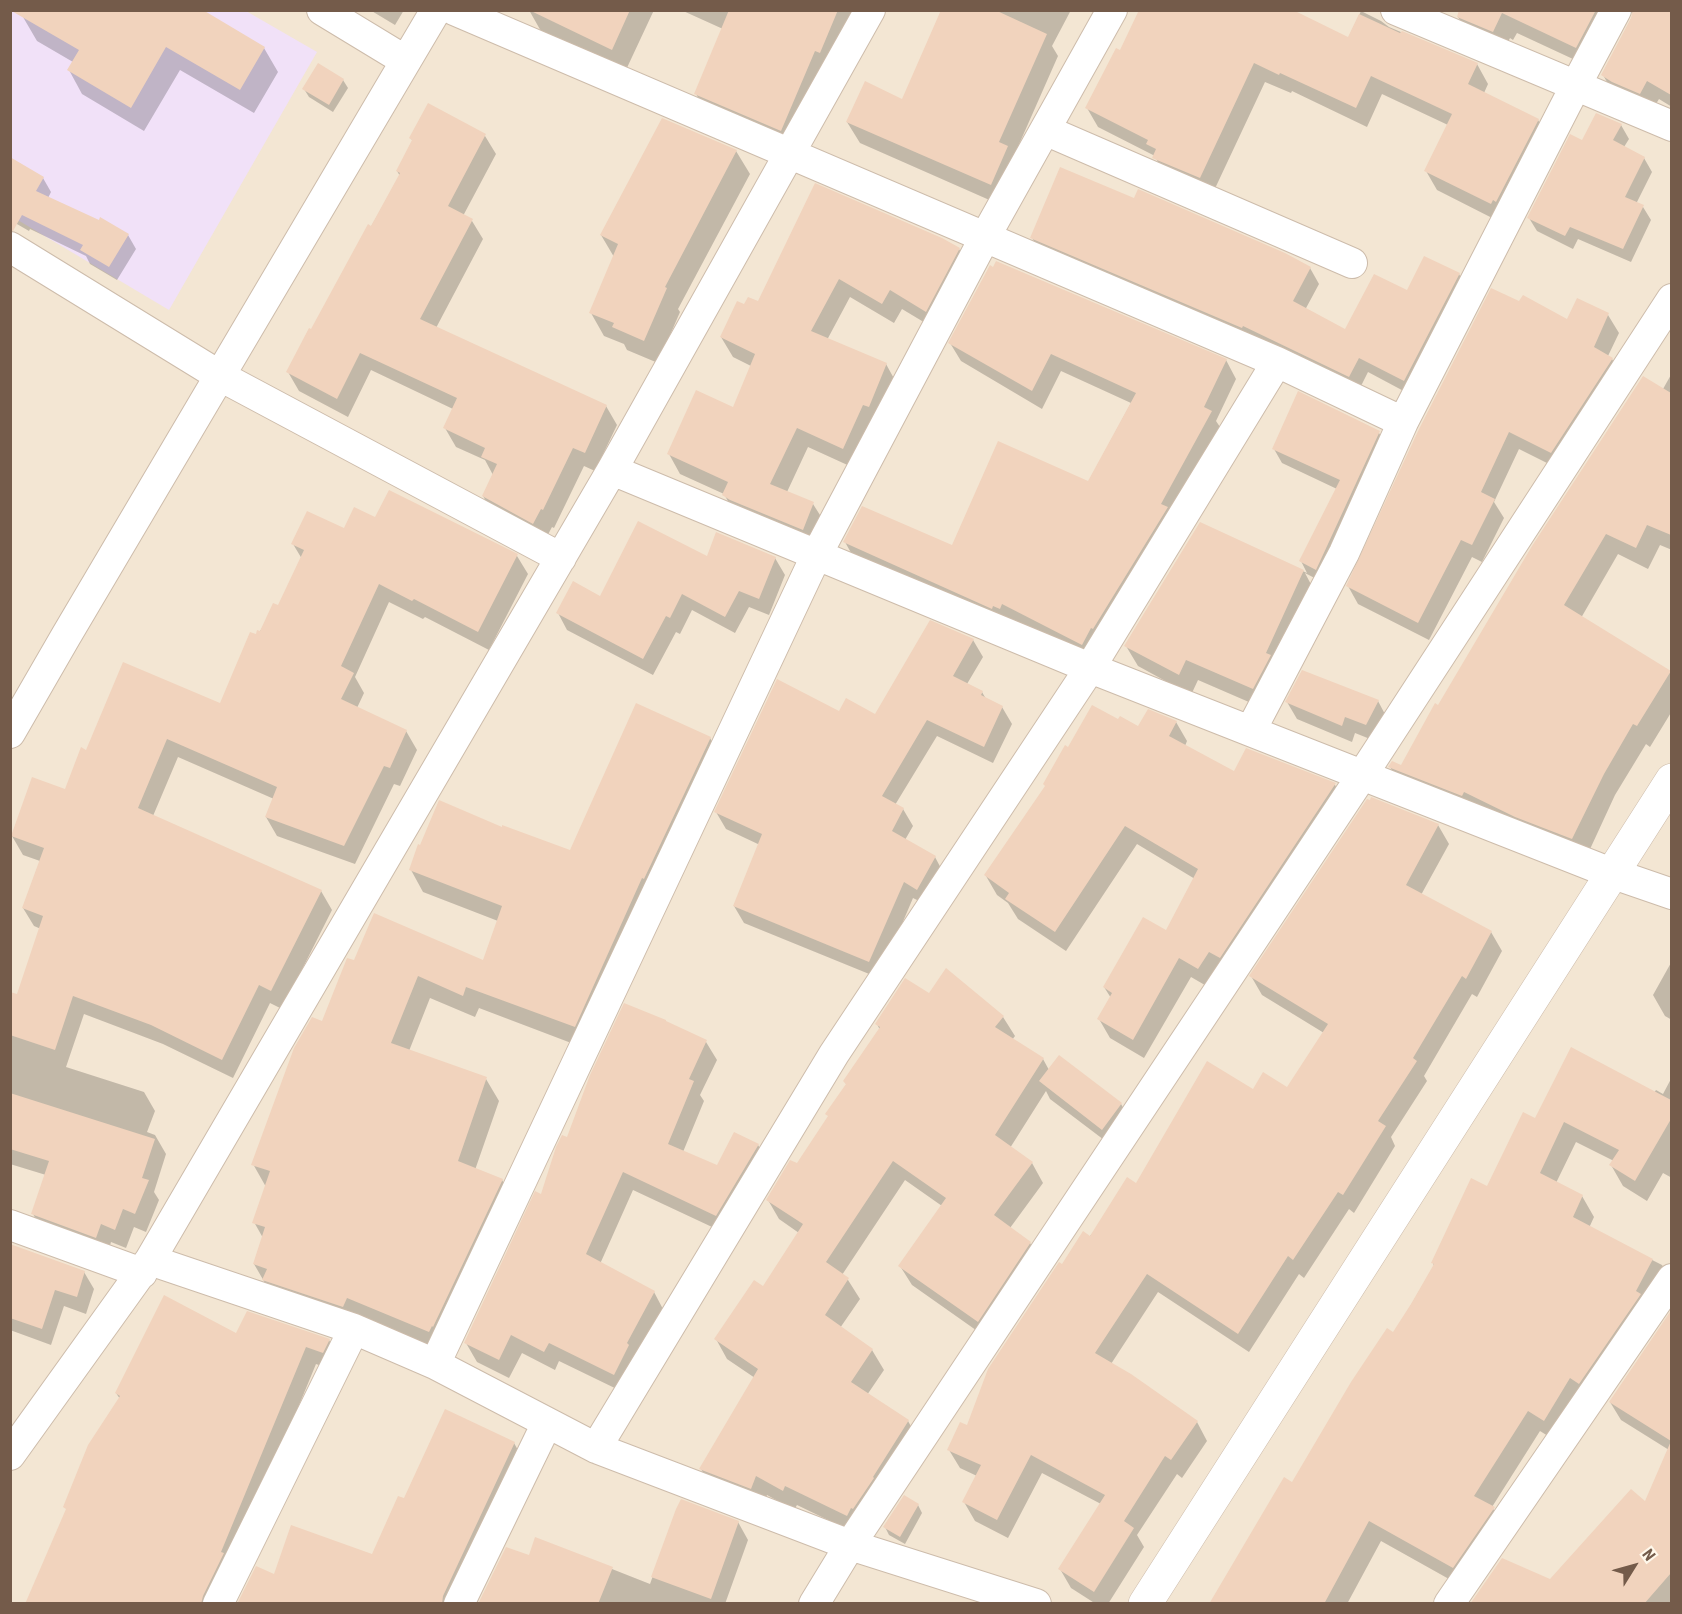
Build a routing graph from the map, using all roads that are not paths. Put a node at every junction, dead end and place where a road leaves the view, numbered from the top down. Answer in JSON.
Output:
{"nodes":[{"id":1,"x":322,"y":10,"type":"edge"},
{"id":2,"x":436,"y":10,"type":"edge"},
{"id":3,"x":454,"y":10,"type":"edge"},
{"id":4,"x":870,"y":10,"type":"edge"},
{"id":5,"x":1112,"y":10,"type":"edge"},
{"id":6,"x":1616,"y":10,"type":"edge"},
{"id":7,"x":1400,"y":11,"type":"edge"},
{"id":8,"x":406,"y":61,"type":"junction"},
{"id":9,"x":1576,"y":85,"type":"junction"},
{"id":10,"x":1671,"y":126,"type":"edge"},
{"id":11,"x":1045,"y":130,"type":"junction"},
{"id":12,"x":788,"y":154,"type":"junction"},
{"id":13,"x":985,"y":237,"type":"junction"},
{"id":14,"x":10,"y":247,"type":"edge"},
{"id":15,"x":1352,"y":263,"type":"dead end"},
{"id":16,"x":1671,"y":299,"type":"edge"},
{"id":17,"x":1277,"y":362,"type":"junction"},
{"id":18,"x":220,"y":376,"type":"junction"},
{"id":19,"x":1403,"y":422,"type":"junction"},
{"id":20,"x":612,"y":470,"type":"junction"},
{"id":21,"x":816,"y":556,"type":"junction"},
{"id":22,"x":561,"y":558,"type":"junction"},
{"id":23,"x":1090,"y":668,"type":"junction"},
{"id":24,"x":1251,"y":730,"type":"junction"},
{"id":25,"x":10,"y":733,"type":"edge"},
{"id":26,"x":1363,"y":774,"type":"junction"},
{"id":27,"x":1671,"y":780,"type":"edge"},
{"id":28,"x":1611,"y":873,"type":"junction"},
{"id":29,"x":1671,"y":894,"type":"edge"},
{"id":30,"x":10,"y":1225,"type":"edge"},
{"id":31,"x":146,"y":1266,"type":"junction"},
{"id":32,"x":1671,"y":1279,"type":"edge"},
{"id":33,"x":354,"y":1329,"type":"junction"},
{"id":34,"x":435,"y":1364,"type":"junction"},
{"id":35,"x":547,"y":1423,"type":"junction"},
{"id":36,"x":596,"y":1448,"type":"junction"},
{"id":37,"x":10,"y":1455,"type":"edge"},
{"id":38,"x":850,"y":1545,"type":"junction"},
{"id":39,"x":218,"y":1604,"type":"edge"},
{"id":40,"x":459,"y":1604,"type":"edge"},
{"id":41,"x":813,"y":1604,"type":"edge"},
{"id":42,"x":1036,"y":1604,"type":"edge"},
{"id":43,"x":1145,"y":1604,"type":"edge"},
{"id":44,"x":1449,"y":1604,"type":"edge"}],
"edges":[{"from":1,"to":8,"type":"street"},
{"from":2,"to":8,"type":"street"},
{"from":3,"to":12,"type":"street"},
{"from":4,"to":12,"type":"street"},
{"from":5,"to":11,"type":"street"},
{"from":6,"to":9,"type":"street"},
{"from":7,"to":9,"type":"street"},
{"from":8,"to":18,"type":"street"},
{"from":9,"to":10,"type":"street"},
{"from":9,"to":19,"type":"street"},
{"from":11,"to":13,"type":"street"},
{"from":11,"to":15,"type":"street"},
{"from":12,"to":13,"type":"street"},
{"from":12,"to":20,"type":"street"},
{"from":13,"to":17,"type":"street"},
{"from":13,"to":21,"type":"street"},
{"from":14,"to":18,"type":"street"},
{"from":16,"to":26,"type":"street"},
{"from":17,"to":19,"type":"street"},
{"from":17,"to":23,"type":"street"},
{"from":18,"to":22,"type":"street"},
{"from":18,"to":25,"type":"street"},
{"from":19,"to":24,"type":"street"},
{"from":20,"to":21,"type":"street"},
{"from":20,"to":22,"type":"street"},
{"from":21,"to":23,"type":"street"},
{"from":21,"to":34,"type":"street"},
{"from":22,"to":31,"type":"street"},
{"from":23,"to":24,"type":"street"},
{"from":23,"to":36,"type":"street"},
{"from":24,"to":26,"type":"street"},
{"from":26,"to":28,"type":"street"},
{"from":26,"to":38,"type":"street"},
{"from":27,"to":28,"type":"street"},
{"from":28,"to":29,"type":"street"},
{"from":28,"to":43,"type":"street"},
{"from":30,"to":31,"type":"street"},
{"from":31,"to":33,"type":"street"},
{"from":31,"to":37,"type":"street"},
{"from":32,"to":44,"type":"street"},
{"from":33,"to":34,"type":"street"},
{"from":33,"to":39,"type":"street"},
{"from":34,"to":35,"type":"street"},
{"from":35,"to":36,"type":"street"},
{"from":35,"to":40,"type":"street"},
{"from":36,"to":38,"type":"street"},
{"from":38,"to":41,"type":"street"},
{"from":38,"to":42,"type":"street"}]}
